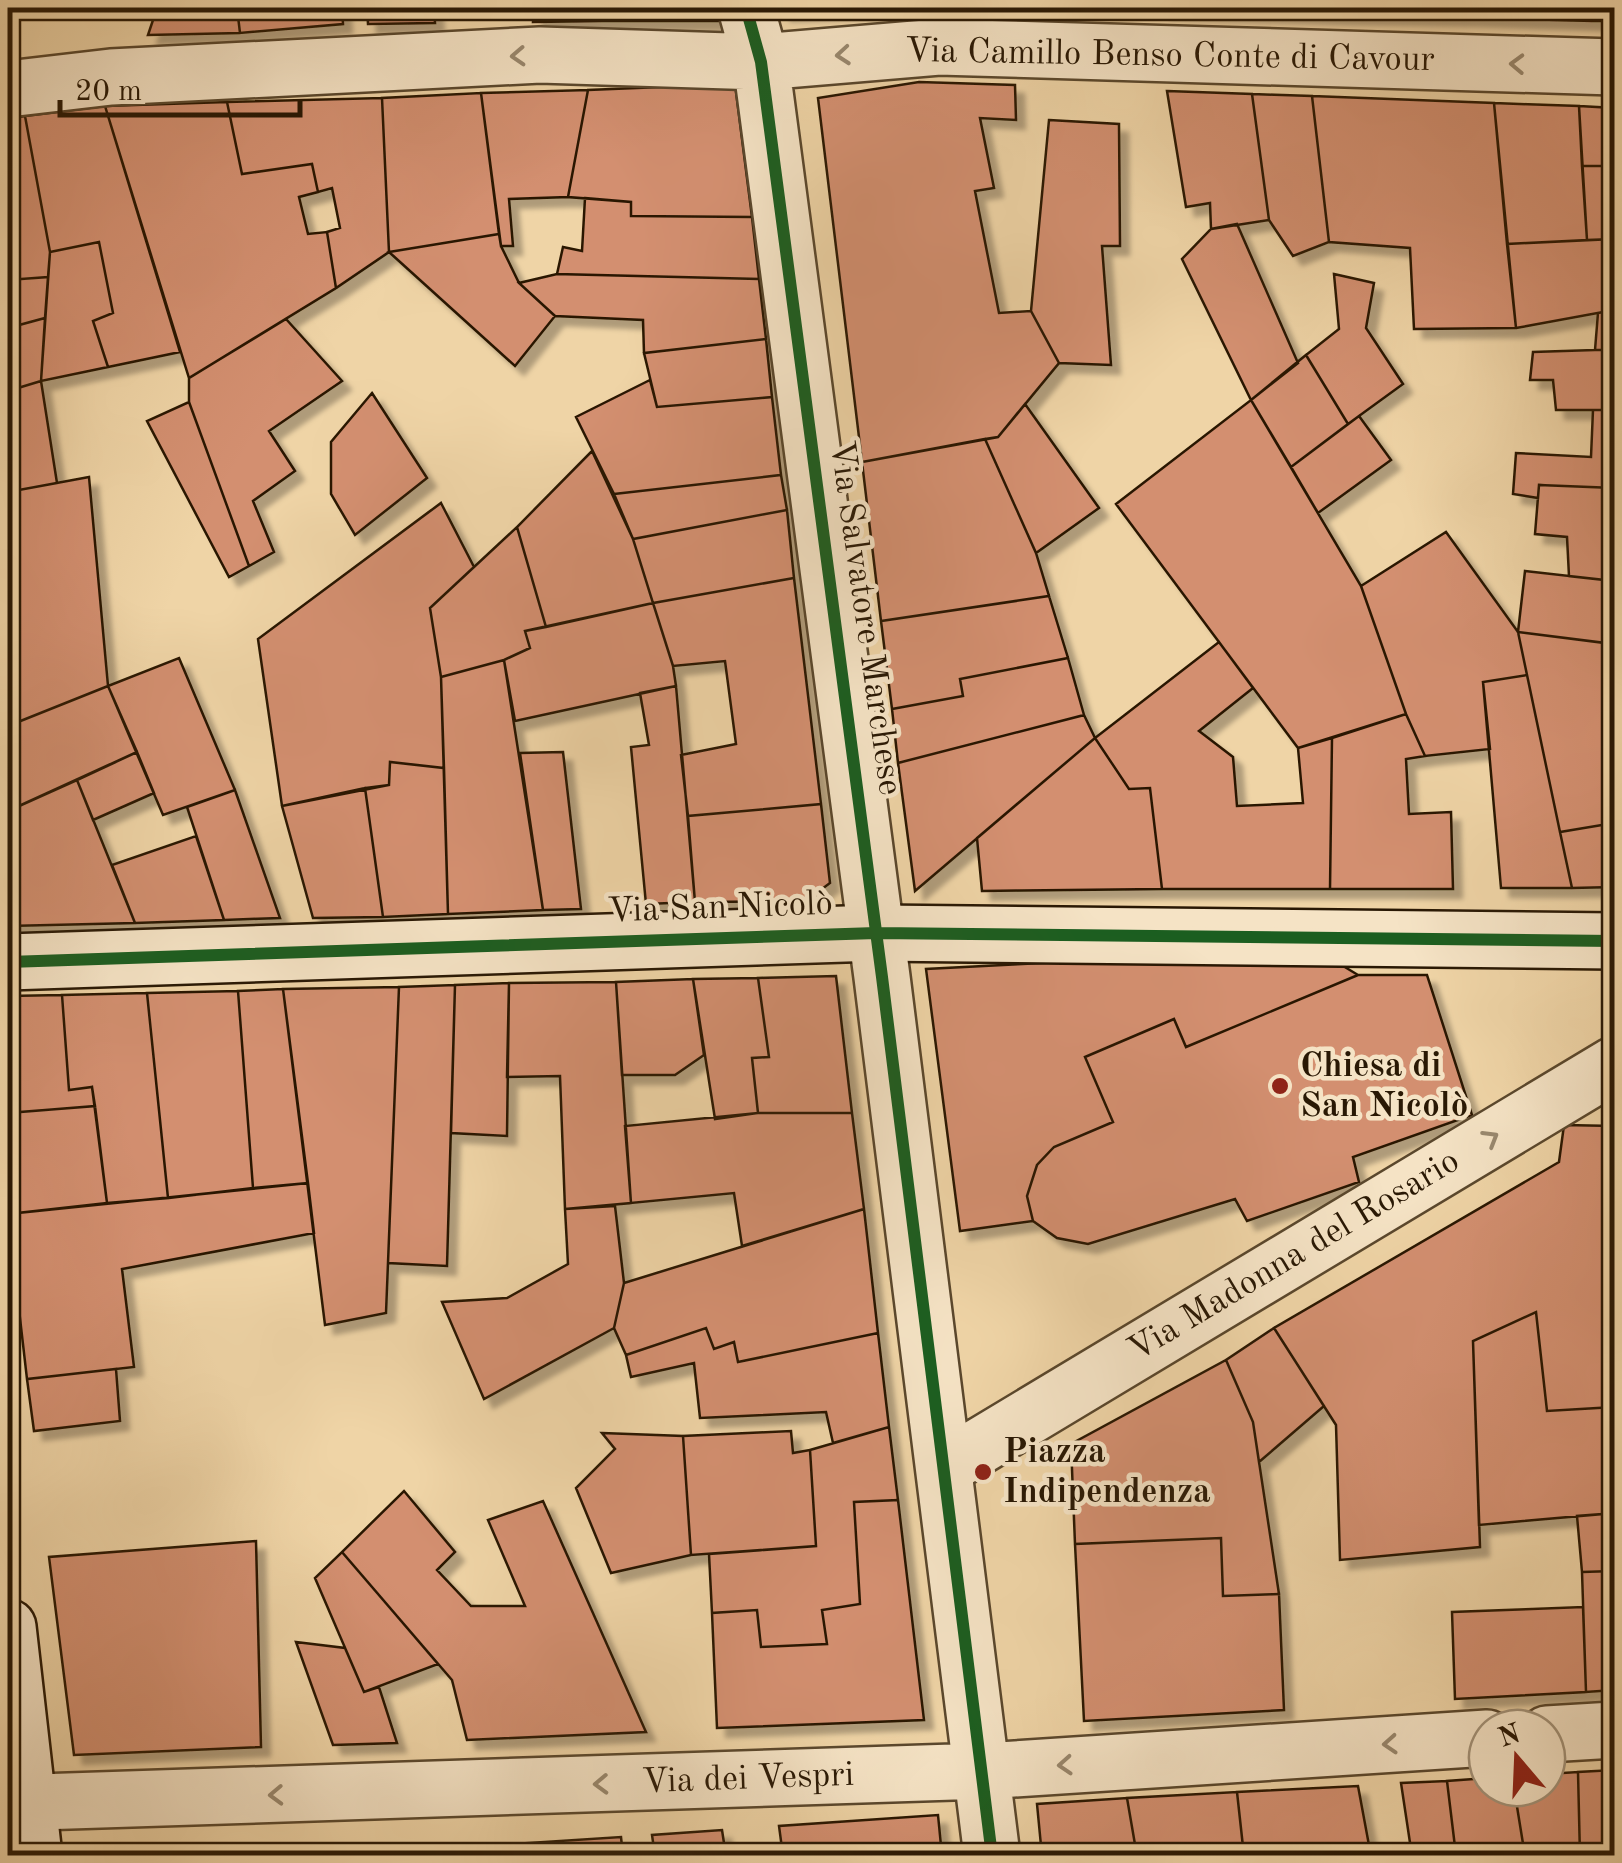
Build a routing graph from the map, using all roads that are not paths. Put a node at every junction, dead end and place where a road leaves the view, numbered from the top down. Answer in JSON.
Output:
{"nodes":[{"id":1,"x":746,"y":8,"type":"edge"},
{"id":2,"x":761,"y":62,"type":"junction"},
{"id":3,"x":1614,"y":67,"type":"edge"},
{"id":4,"x":8,"y":89,"type":"edge"},
{"id":5,"x":876,"y":933,"type":"junction"},
{"id":6,"x":1614,"y":941,"type":"edge"},
{"id":7,"x":8,"y":962,"type":"edge"},
{"id":8,"x":1614,"y":1064,"type":"edge"},
{"id":9,"x":944,"y":1467,"type":"junction"},
{"id":10,"x":8,"y":1628,"type":"edge"},
{"id":11,"x":1614,"y":1730,"type":"edge"},
{"id":12,"x":1567,"y":1733,"type":"edge"},
{"id":13,"x":1467,"y":1739,"type":"edge"},
{"id":14,"x":984,"y":1771,"type":"junction"},
{"id":15,"x":23,"y":1821,"type":"edge"},
{"id":16,"x":992,"y":1856,"type":"edge"}],
"edges":[{"from":1,"to":2,"type":"street","name":"Via Salvatore Marchese"},
{"from":3,"to":2,"type":"street","name":"Via Camillo Benso Conte di Cavour","one_way":true},
{"from":2,"to":4,"type":"street","name":"Via Camillo Benso Conte di Cavour","one_way":true},
{"from":2,"to":5,"type":"street","name":"Via Salvatore Marchese"},
{"from":5,"to":6,"type":"street","name":"Via San Nicolò"},
{"from":5,"to":7,"type":"street","name":"Via San Nicolò"},
{"from":5,"to":9,"type":"street","name":"Via Salvatore Marchese"},
{"from":9,"to":8,"type":"street","name":"Via Madonna del Rosario","one_way":true},
{"from":9,"to":14,"type":"street","name":"Via Salvatore Marchese"},
{"from":10,"to":15,"type":"street"},
{"from":11,"to":12,"type":"street"},
{"from":13,"to":14,"type":"street","name":"Via dei Vespri","one_way":true},
{"from":14,"to":15,"type":"street","name":"Via dei Vespri","one_way":true},
{"from":14,"to":16,"type":"street"}]}
